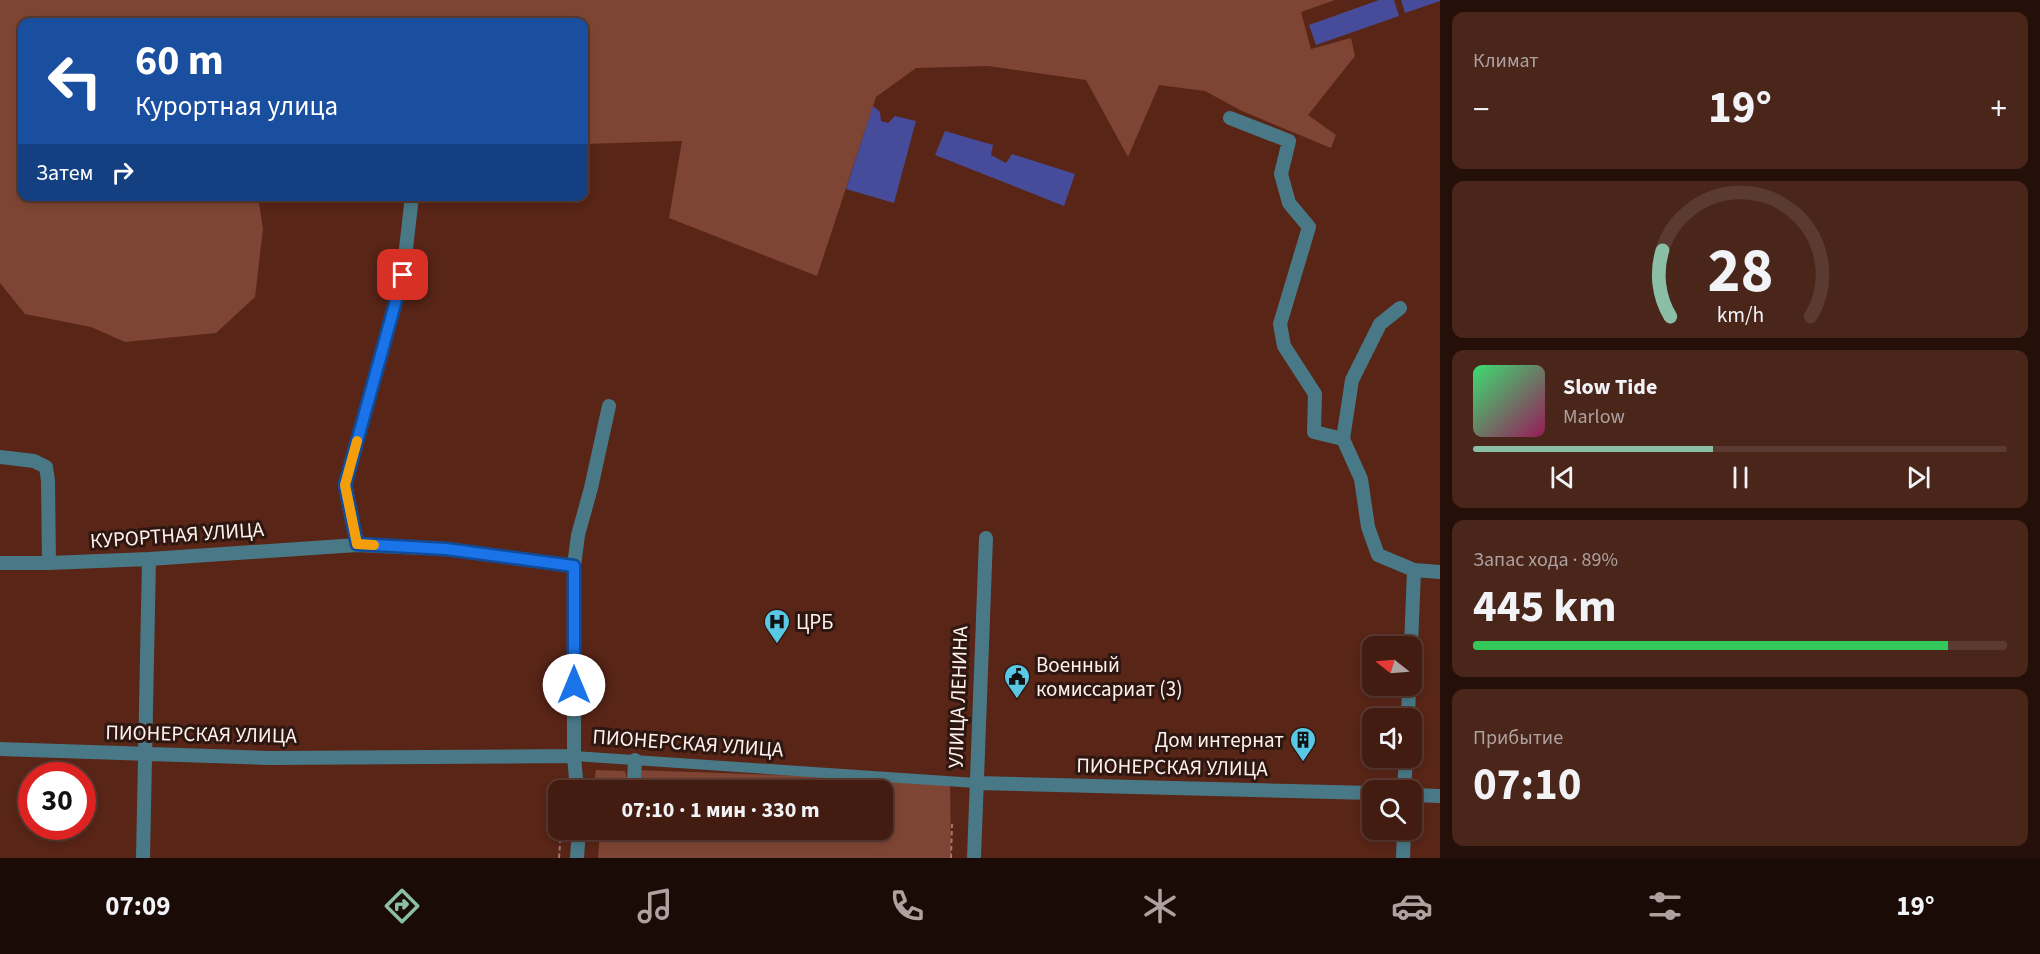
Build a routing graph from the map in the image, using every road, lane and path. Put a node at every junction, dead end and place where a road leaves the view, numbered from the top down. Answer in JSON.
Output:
{"nodes":[{"id":1,"x":1230,"y":118,"type":"dead end"},
{"id":2,"x":411,"y":201,"type":"edge"},
{"id":3,"x":1400,"y":308,"type":"dead end"},
{"id":4,"x":609,"y":406,"type":"dead end"},
{"id":5,"x":1343,"y":439,"type":"junction"},
{"id":6,"x":0,"y":457,"type":"edge"},
{"id":7,"x":986,"y":538,"type":"dead end"},
{"id":8,"x":357,"y":544,"type":"junction"},
{"id":9,"x":150,"y":559,"type":"junction"},
{"id":10,"x":0,"y":563,"type":"edge"},
{"id":11,"x":49,"y":563,"type":"junction"},
{"id":12,"x":574,"y":566,"type":"junction"},
{"id":13,"x":1414,"y":570,"type":"junction"},
{"id":14,"x":1440,"y":572,"type":"edge"},
{"id":15,"x":1411,"y":636,"type":"edge"},
{"id":16,"x":0,"y":749,"type":"edge"},
{"id":17,"x":146,"y":754,"type":"junction"},
{"id":18,"x":574,"y":756,"type":"junction"},
{"id":19,"x":635,"y":760,"type":"junction"},
{"id":20,"x":576,"y":780,"type":"edge"},
{"id":21,"x":634,"y":780,"type":"edge"},
{"id":22,"x":976,"y":783,"type":"junction"},
{"id":23,"x":1362,"y":793,"type":"edge"},
{"id":24,"x":1422,"y":795,"type":"edge"},
{"id":25,"x":1440,"y":796,"type":"edge"},
{"id":26,"x":952,"y":824,"type":"dead end"},
{"id":27,"x":560,"y":840,"type":"edge"},
{"id":28,"x":578,"y":840,"type":"edge"},
{"id":29,"x":1404,"y":840,"type":"edge"},
{"id":30,"x":143,"y":858,"type":"edge"},
{"id":31,"x":559,"y":858,"type":"edge"},
{"id":32,"x":577,"y":858,"type":"edge"},
{"id":33,"x":951,"y":858,"type":"edge"},
{"id":34,"x":974,"y":858,"type":"edge"},
{"id":35,"x":1403,"y":858,"type":"edge"}],
"edges":[{"from":1,"to":5,"type":"street"},
{"from":2,"to":8,"type":"street"},
{"from":3,"to":5,"type":"street"},
{"from":4,"to":12,"type":"street"},
{"from":5,"to":13,"type":"street"},
{"from":6,"to":11,"type":"street"},
{"from":7,"to":22,"type":"street","name":"УЛИЦА ЛЕНИНА"},
{"from":8,"to":9,"type":"street","name":"КУРОРТНАЯ УЛИЦА"},
{"from":8,"to":12,"type":"street","name":"КУРОРТНАЯ УЛИЦА"},
{"from":9,"to":11,"type":"street","name":"КУРОРТНАЯ УЛИЦА"},
{"from":9,"to":17,"type":"street"},
{"from":10,"to":11,"type":"street","name":"КУРОРТНАЯ УЛИЦА"},
{"from":12,"to":18,"type":"street"},
{"from":13,"to":14,"type":"street"},
{"from":13,"to":15,"type":"street"},
{"from":16,"to":17,"type":"street","name":"ПИОНЕРСКАЯ УЛИЦА"},
{"from":17,"to":18,"type":"street","name":"ПИОНЕРСКАЯ УЛИЦА"},
{"from":17,"to":30,"type":"street"},
{"from":18,"to":19,"type":"street","name":"ПИОНЕРСКАЯ УЛИЦА"},
{"from":18,"to":20,"type":"street"},
{"from":19,"to":21,"type":"street"},
{"from":19,"to":22,"type":"street","name":"ПИОНЕРСКАЯ УЛИЦА"},
{"from":22,"to":23,"type":"street","name":"ПИОНЕРСКАЯ УЛИЦА"},
{"from":22,"to":34,"type":"street","name":"УЛИЦА ЛЕНИНА"},
{"from":24,"to":25,"type":"street"},
{"from":26,"to":33,"type":"path"},
{"from":27,"to":31,"type":"path"},
{"from":28,"to":32,"type":"street"},
{"from":29,"to":35,"type":"street"}]}
